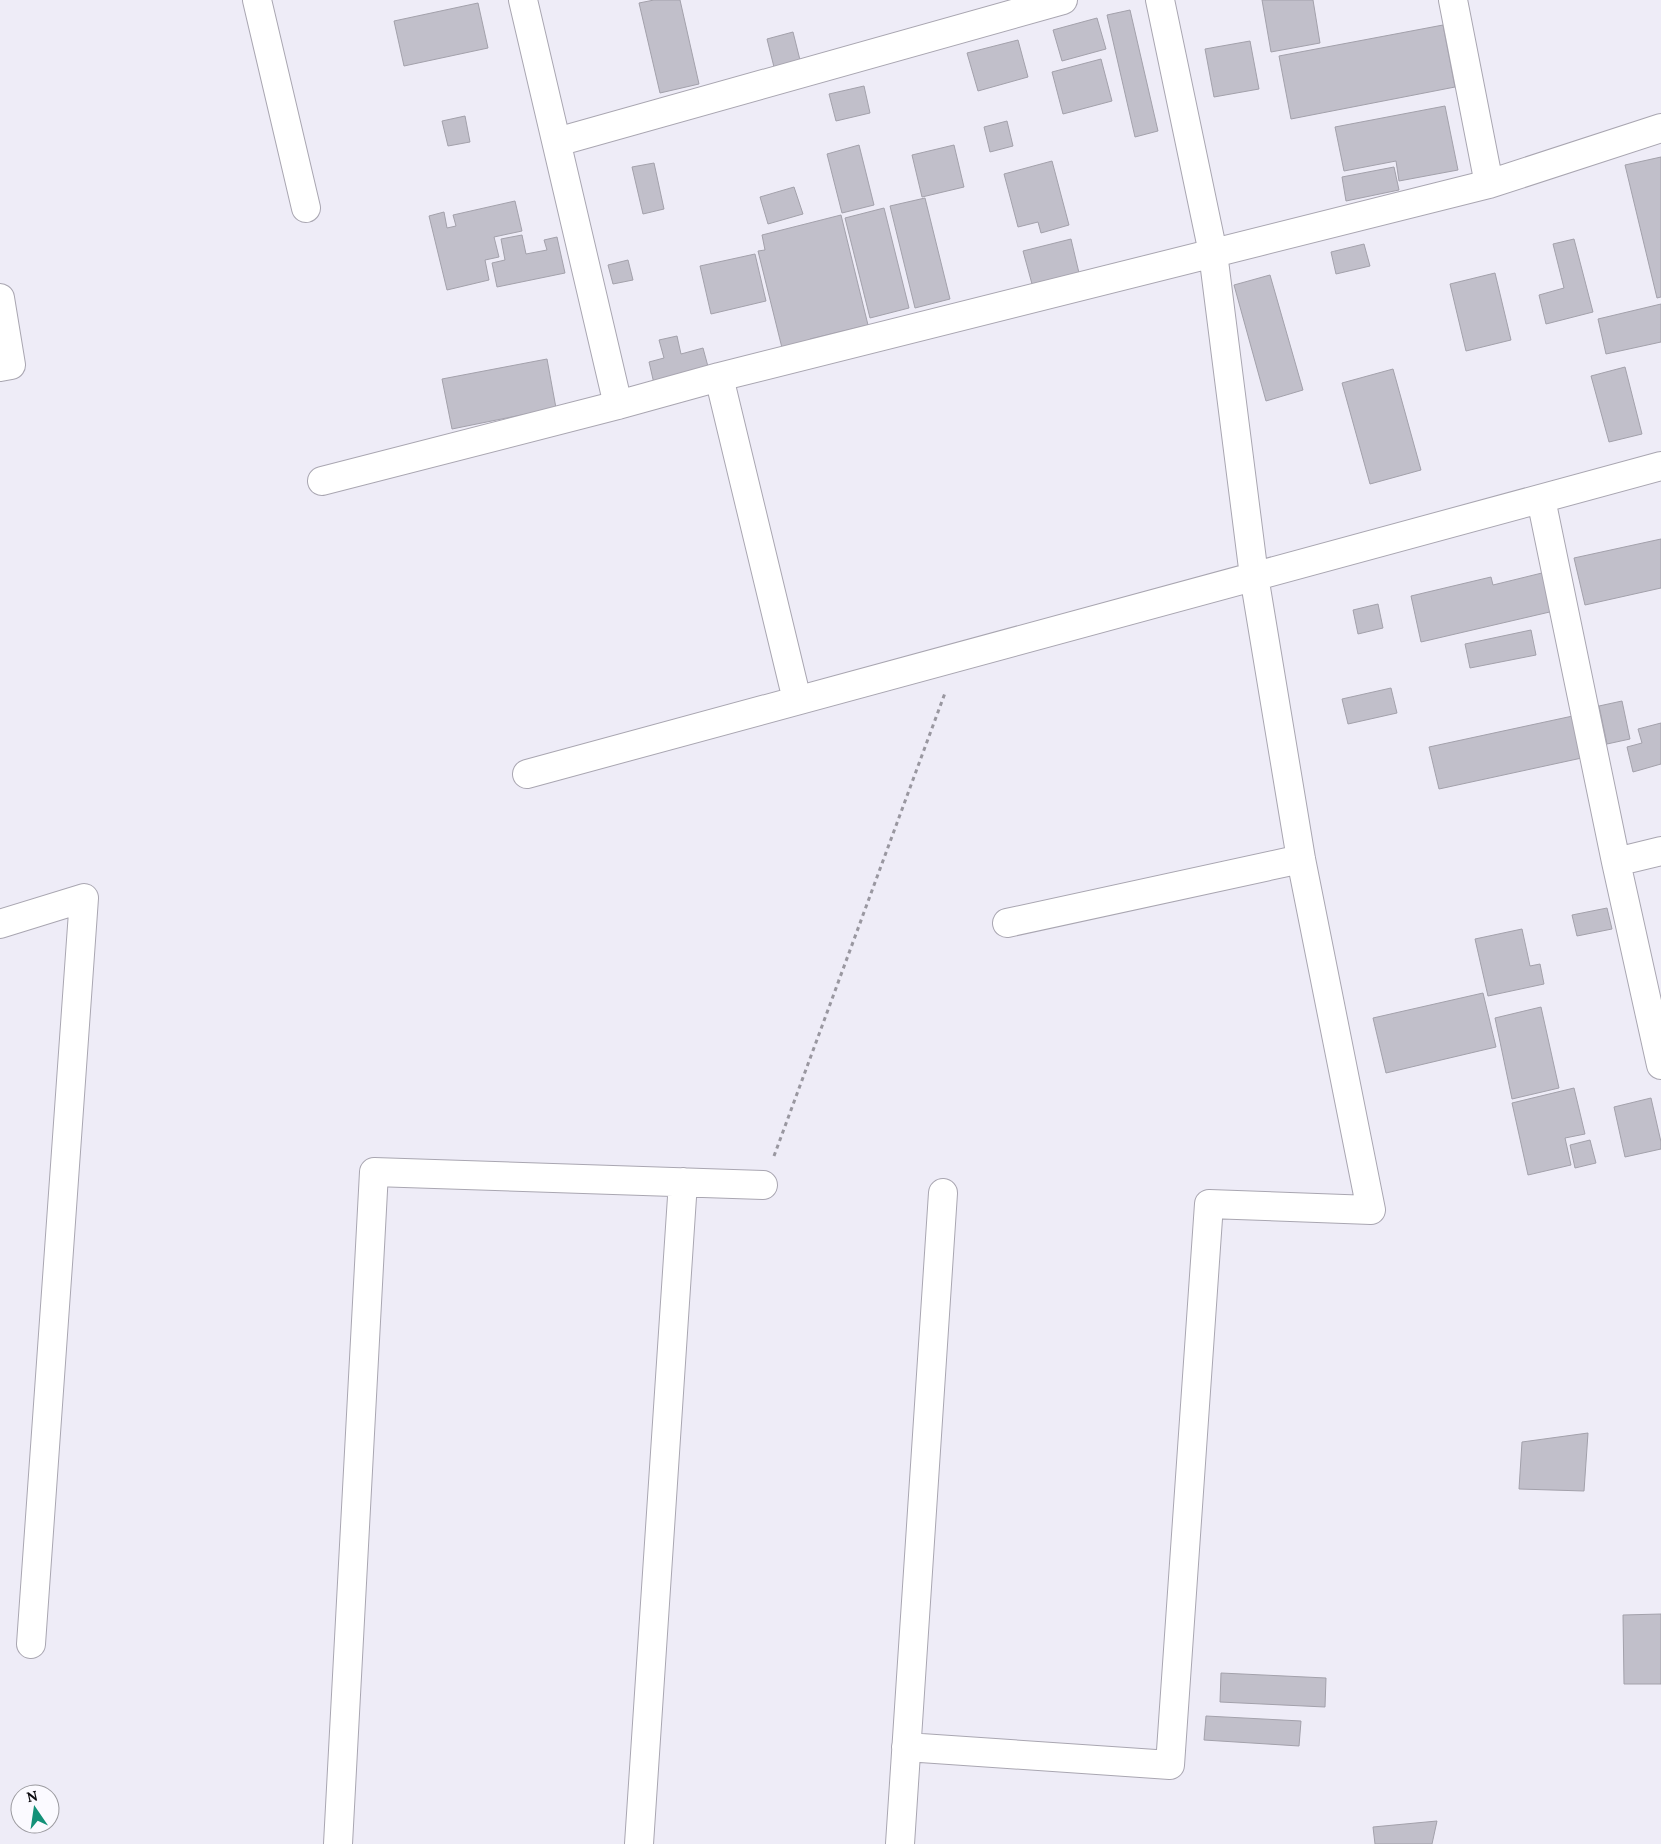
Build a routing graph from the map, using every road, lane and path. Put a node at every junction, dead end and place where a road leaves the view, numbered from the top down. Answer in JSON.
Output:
{"nodes":[{"id":1,"x":257,"y":0,"type":"edge"},
{"id":2,"x":523,"y":0,"type":"edge"},
{"id":3,"x":1063,"y":0,"type":"edge"},
{"id":4,"x":1160,"y":0,"type":"edge"},
{"id":5,"x":1453,"y":0,"type":"edge"},
{"id":6,"x":1661,"y":128,"type":"edge"},
{"id":7,"x":557,"y":142,"type":"junction"},
{"id":8,"x":1488,"y":184,"type":"junction"},
{"id":9,"x":306,"y":208,"type":"dead end"},
{"id":10,"x":1213,"y":253,"type":"junction"},
{"id":11,"x":0,"y":298,"type":"edge"},
{"id":12,"x":0,"y":367,"type":"edge"},
{"id":13,"x":719,"y":377,"type":"junction"},
{"id":14,"x":618,"y":405,"type":"junction"},
{"id":15,"x":1661,"y":466,"type":"edge"},
{"id":16,"x":322,"y":481,"type":"dead end"},
{"id":17,"x":1541,"y":499,"type":"junction"},
{"id":18,"x":1254,"y":576,"type":"junction"},
{"id":19,"x":958,"y":657,"type":"junction"},
{"id":20,"x":797,"y":700,"type":"junction"},
{"id":21,"x":528,"y":774,"type":"dead end"},
{"id":22,"x":1661,"y":851,"type":"edge"},
{"id":23,"x":1301,"y":859,"type":"junction"},
{"id":24,"x":1616,"y":862,"type":"junction"},
{"id":25,"x":1007,"y":923,"type":"dead end"},
{"id":26,"x":0,"y":924,"type":"edge"},
{"id":27,"x":1661,"y":1066,"type":"edge"},
{"id":28,"x":683,"y":1182,"type":"junction"},
{"id":29,"x":763,"y":1186,"type":"joint"},
{"id":30,"x":943,"y":1193,"type":"dead end"},
{"id":31,"x":31,"y":1644,"type":"dead end"},
{"id":32,"x":906,"y":1747,"type":"junction"},
{"id":33,"x":338,"y":1844,"type":"edge"},
{"id":34,"x":639,"y":1844,"type":"edge"},
{"id":35,"x":900,"y":1844,"type":"edge"}],
"edges":[{"from":1,"to":9,"type":"street"},
{"from":2,"to":7,"type":"street"},
{"from":3,"to":7,"type":"street"},
{"from":4,"to":10,"type":"street"},
{"from":5,"to":8,"type":"street"},
{"from":6,"to":8,"type":"street"},
{"from":7,"to":14,"type":"street"},
{"from":8,"to":10,"type":"street"},
{"from":10,"to":13,"type":"street"},
{"from":10,"to":18,"type":"street"},
{"from":11,"to":12,"type":"street"},
{"from":13,"to":14,"type":"street"},
{"from":13,"to":20,"type":"street"},
{"from":14,"to":16,"type":"street"},
{"from":15,"to":17,"type":"street"},
{"from":17,"to":18,"type":"street"},
{"from":17,"to":24,"type":"street"},
{"from":18,"to":19,"type":"street"},
{"from":18,"to":23,"type":"street"},
{"from":19,"to":20,"type":"street"},
{"from":19,"to":29,"type":"path"},
{"from":20,"to":21,"type":"street"},
{"from":22,"to":24,"type":"street"},
{"from":23,"to":25,"type":"street"},
{"from":23,"to":32,"type":"street"},
{"from":24,"to":27,"type":"street"},
{"from":26,"to":31,"type":"street"},
{"from":28,"to":29,"type":"street"},
{"from":28,"to":33,"type":"street"},
{"from":28,"to":34,"type":"street"},
{"from":30,"to":32,"type":"street"},
{"from":32,"to":35,"type":"street"}]}
